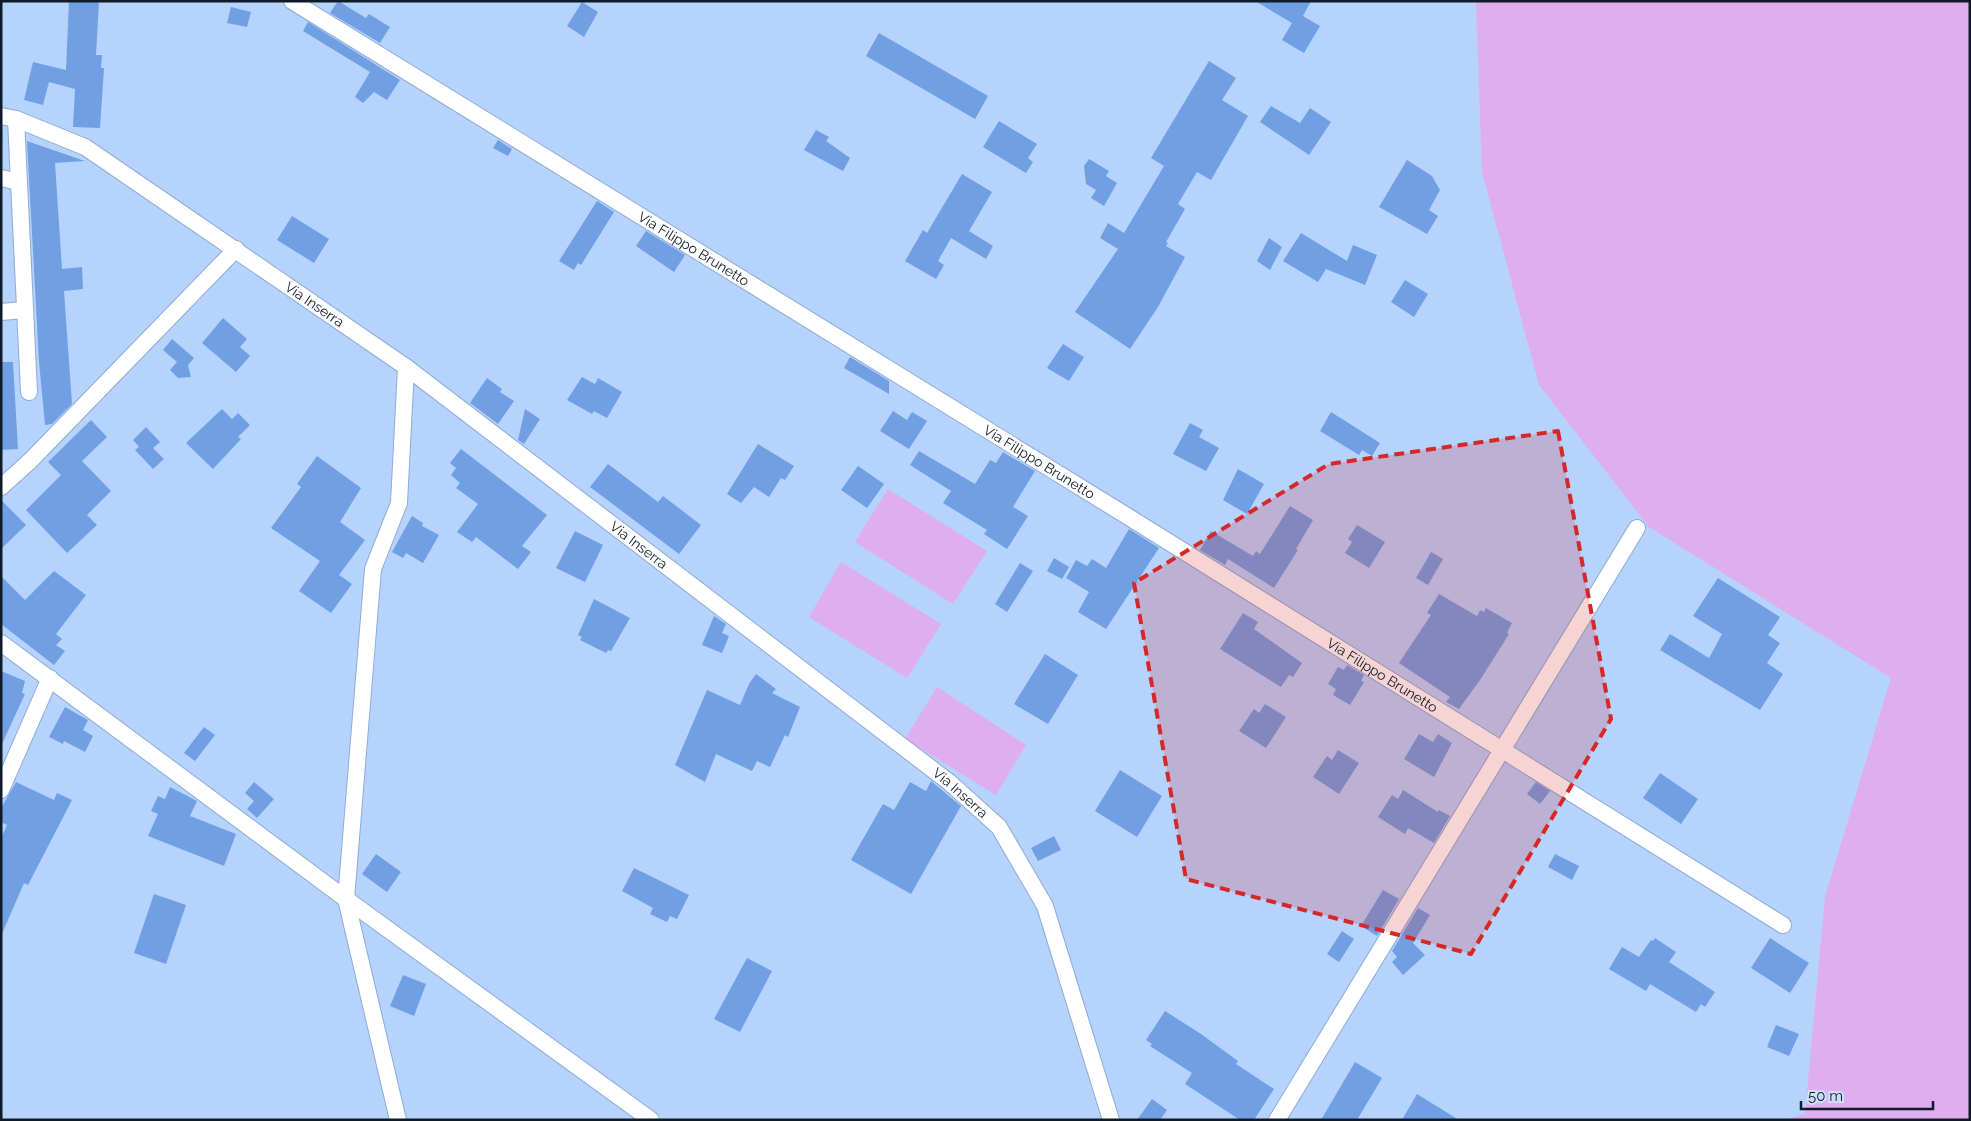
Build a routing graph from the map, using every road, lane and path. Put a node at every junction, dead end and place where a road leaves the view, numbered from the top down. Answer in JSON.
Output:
{"nodes":[{"id":1,"x":292,"y":1,"type":"edge"},
{"id":2,"x":9,"y":118,"type":"edge"},
{"id":3,"x":1,"y":178,"type":"edge"},
{"id":4,"x":19,"y":182,"type":"junction"},
{"id":5,"x":236,"y":248,"type":"junction"},
{"id":6,"x":25,"y":310,"type":"junction"},
{"id":7,"x":1,"y":312,"type":"edge"},
{"id":8,"x":406,"y":367,"type":"junction"},
{"id":9,"x":29,"y":392,"type":"dead end"},
{"id":10,"x":1,"y":487,"type":"edge"},
{"id":11,"x":1637,"y":528,"type":"dead end"},
{"id":12,"x":1,"y":643,"type":"edge"},
{"id":13,"x":50,"y":678,"type":"junction"},
{"id":14,"x":1502,"y":750,"type":"junction"},
{"id":15,"x":1,"y":790,"type":"edge"},
{"id":16,"x":346,"y":899,"type":"junction"},
{"id":17,"x":1783,"y":925,"type":"dead end"},
{"id":18,"x":398,"y":1120,"type":"edge"},
{"id":19,"x":651,"y":1120,"type":"edge"},
{"id":20,"x":1111,"y":1120,"type":"edge"},
{"id":21,"x":1277,"y":1120,"type":"edge"}],
"edges":[{"from":1,"to":14,"type":"street","name":"Via Filippo Brunetto"},
{"from":2,"to":4,"type":"street"},
{"from":2,"to":5,"type":"street","name":"Via Inserra"},
{"from":3,"to":4,"type":"street"},
{"from":4,"to":6,"type":"street"},
{"from":5,"to":8,"type":"street","name":"Via Inserra"},
{"from":5,"to":10,"type":"street"},
{"from":6,"to":7,"type":"street"},
{"from":6,"to":9,"type":"street"},
{"from":8,"to":16,"type":"street"},
{"from":8,"to":20,"type":"street","name":"Via Inserra"},
{"from":11,"to":14,"type":"street"},
{"from":12,"to":13,"type":"street"},
{"from":13,"to":15,"type":"street"},
{"from":13,"to":16,"type":"street"},
{"from":14,"to":17,"type":"street","name":"Via Filippo Brunetto"},
{"from":14,"to":21,"type":"street"},
{"from":16,"to":18,"type":"street"},
{"from":16,"to":19,"type":"street"}]}
